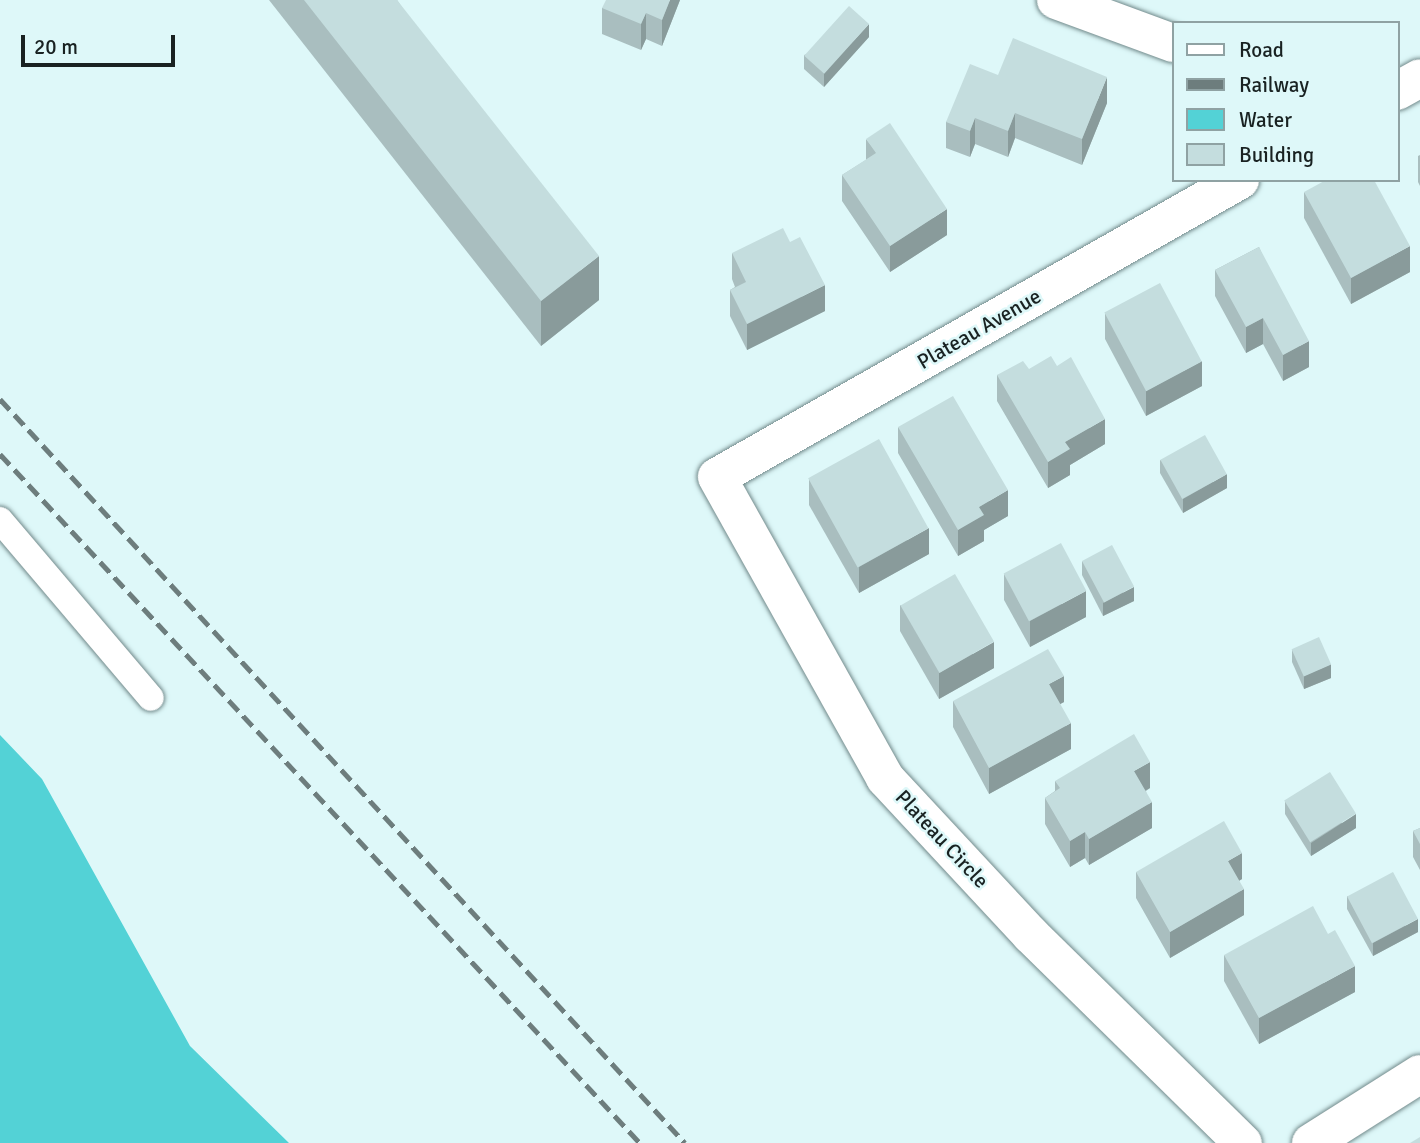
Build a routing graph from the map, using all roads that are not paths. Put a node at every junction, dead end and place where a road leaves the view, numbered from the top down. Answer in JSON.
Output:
{"nodes":[{"id":1,"x":1056,"y":0,"type":"edge"},
{"id":2,"x":1172,"y":43,"type":"edge"},
{"id":3,"x":1420,"y":78,"type":"edge"},
{"id":4,"x":1399,"y":90,"type":"edge"},
{"id":5,"x":1236,"y":182,"type":"edge"},
{"id":6,"x":717,"y":477,"type":"joint"},
{"id":7,"x":0,"y":520,"type":"edge"},
{"id":8,"x":151,"y":698,"type":"dead end"},
{"id":9,"x":1420,"y":1074,"type":"edge"},
{"id":10,"x":1243,"y":1143,"type":"edge"},
{"id":11,"x":1311,"y":1143,"type":"edge"}],
"edges":[{"from":1,"to":2,"type":"street"},
{"from":3,"to":4,"type":"street"},
{"from":5,"to":6,"type":"street","name":"Plateau Avenue"},
{"from":6,"to":10,"type":"street","name":"Plateau Circle"},
{"from":7,"to":8,"type":"lane"},
{"from":9,"to":11,"type":"street"}]}
